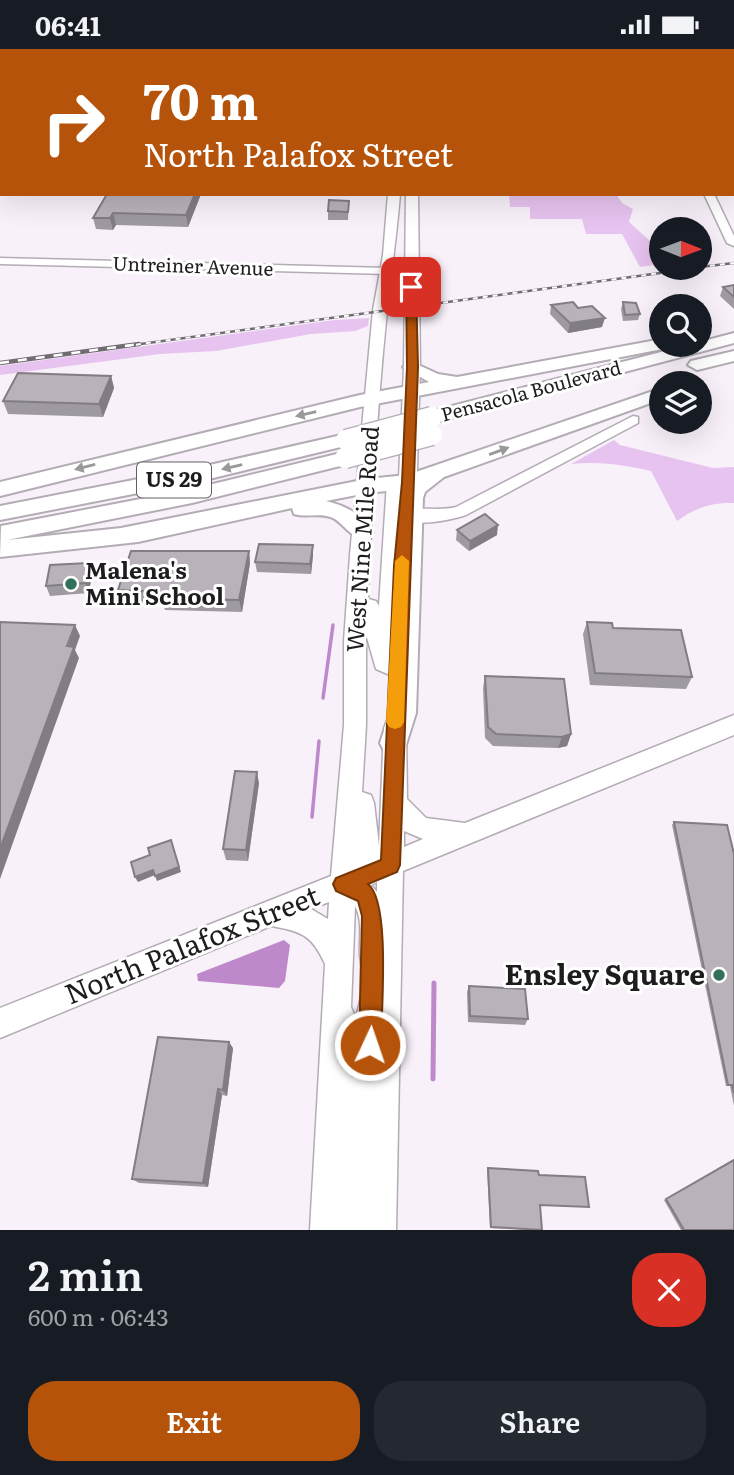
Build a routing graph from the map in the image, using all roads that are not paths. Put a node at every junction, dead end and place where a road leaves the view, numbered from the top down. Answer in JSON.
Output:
{"nodes":[{"id":1,"x":394,"y":196,"type":"edge"},
{"id":2,"x":412,"y":196,"type":"edge"},
{"id":3,"x":710,"y":196,"type":"edge"},
{"id":4,"x":391,"y":224,"type":"junction"},
{"id":5,"x":732,"y":243,"type":"edge"},
{"id":6,"x":0,"y":261,"type":"edge"},
{"id":7,"x":411,"y":269,"type":"junction"},
{"id":8,"x":387,"y":271,"type":"junction"},
{"id":9,"x":411,"y":302,"type":"junction"},
{"id":10,"x":734,"y":331,"type":"edge"},
{"id":11,"x":712,"y":335,"type":"edge"},
{"id":12,"x":734,"y":338,"type":"edge"},
{"id":13,"x":649,"y":347,"type":"edge"},
{"id":14,"x":734,"y":356,"type":"edge"},
{"id":15,"x":734,"y":366,"type":"edge"},
{"id":16,"x":412,"y":367,"type":"junction"},
{"id":17,"x":712,"y":374,"type":"edge"},
{"id":18,"x":469,"y":382,"type":"junction"},
{"id":19,"x":411,"y":393,"type":"junction"},
{"id":20,"x":649,"y":398,"type":"edge"},
{"id":21,"x":380,"y":400,"type":"junction"},
{"id":22,"x":633,"y":420,"type":"dead end"},
{"id":23,"x":432,"y":426,"type":"junction"},
{"id":24,"x":345,"y":449,"type":"junction"},
{"id":25,"x":435,"y":475,"type":"junction"},
{"id":26,"x":400,"y":482,"type":"junction"},
{"id":27,"x":367,"y":486,"type":"junction"},
{"id":28,"x":0,"y":489,"type":"edge"},
{"id":29,"x":0,"y":513,"type":"edge"},
{"id":30,"x":409,"y":516,"type":"junction"},
{"id":31,"x":362,"y":532,"type":"junction"},
{"id":32,"x":0,"y":534,"type":"edge"},
{"id":33,"x":124,"y":535,"type":"junction"},
{"id":34,"x":0,"y":549,"type":"edge"},
{"id":35,"x":360,"y":555,"type":"junction"},
{"id":36,"x":369,"y":607,"type":"junction"},
{"id":37,"x":397,"y":657,"type":"junction"},
{"id":38,"x":734,"y":725,"type":"edge"},
{"id":39,"x":394,"y":743,"type":"junction"},
{"id":40,"x":393,"y":795,"type":"junction"},
{"id":41,"x":468,"y":832,"type":"junction"},
{"id":42,"x":390,"y":865,"type":"junction"},
{"id":43,"x":343,"y":884,"type":"junction"},
{"id":44,"x":270,"y":913,"type":"junction"},
{"id":45,"x":339,"y":962,"type":"junction"},
{"id":46,"x":338,"y":1005,"type":"junction"},
{"id":47,"x":0,"y":1023,"type":"edge"},
{"id":48,"x":327,"y":1230,"type":"edge"},
{"id":49,"x":349,"y":1230,"type":"edge"},
{"id":50,"x":373,"y":1230,"type":"edge"},
{"id":51,"x":379,"y":1230,"type":"edge"}],
"edges":[{"from":1,"to":4,"type":"main road","name":"West Nine Mile Road"},
{"from":2,"to":7,"type":"main road","name":"West Nine Mile Road"},
{"from":3,"to":5,"type":"street"},
{"from":4,"to":7,"type":"main road"},
{"from":4,"to":8,"type":"main road","name":"West Nine Mile Road"},
{"from":6,"to":8,"type":"street","name":"Untreiner Avenue"},
{"from":7,"to":9,"type":"main road","name":"West Nine Mile Road"},
{"from":8,"to":9,"type":"main road"},
{"from":8,"to":21,"type":"main road","name":"West Nine Mile Road"},
{"from":9,"to":16,"type":"main road","name":"West Nine Mile Road"},
{"from":10,"to":11,"type":"highway"},
{"from":12,"to":23,"type":"highway","name":"Pensacola Boulevard","number":"US 29"},
{"from":13,"to":18,"type":"highway"},
{"from":14,"to":23,"type":"highway","name":"Pensacola Boulevard","number":"US 29"},
{"from":15,"to":17,"type":"highway"},
{"from":16,"to":18,"type":"highway"},
{"from":16,"to":19,"type":"main road","name":"West Nine Mile Road"},
{"from":18,"to":19,"type":"highway"},
{"from":19,"to":21,"type":"highway"},
{"from":19,"to":26,"type":"main road","name":"West Nine Mile Road"},
{"from":25,"to":20,"type":"highway","one_way":true},
{"from":21,"to":26,"type":"main road"},
{"from":21,"to":27,"type":"main road","name":"West Nine Mile Road"},
{"from":21,"to":28,"type":"highway","one_way":true},
{"from":22,"to":30,"type":"street"},
{"from":23,"to":24,"type":"highway","name":"Pensacola Boulevard","number":"US 29","bridge":true},
{"from":24,"to":29,"type":"highway","name":"Pensacola Boulevard","number":"US 29","one_way":true},
{"from":24,"to":32,"type":"highway","name":"Pensacola Boulevard","number":"US 29"},
{"from":25,"to":26,"type":"highway"},
{"from":25,"to":30,"type":"highway"},
{"from":26,"to":27,"type":"highway"},
{"from":26,"to":30,"type":"main road","name":"West Nine Mile Road"},
{"from":26,"to":37,"type":"main road"},
{"from":27,"to":31,"type":"main road","name":"West Nine Mile Road"},
{"from":27,"to":33,"type":"highway"},
{"from":30,"to":37,"type":"main road","name":"West Nine Mile Road"},
{"from":30,"to":39,"type":"highway"},
{"from":31,"to":33,"type":"highway"},
{"from":31,"to":35,"type":"main road","name":"West Nine Mile Road"},
{"from":33,"to":34,"type":"highway"},
{"from":35,"to":36,"type":"main road"},
{"from":35,"to":43,"type":"main road","name":"West Nine Mile Road"},
{"from":36,"to":37,"type":"main road"},
{"from":36,"to":42,"type":"main road"},
{"from":37,"to":39,"type":"main road","name":"West Nine Mile Road"},
{"from":38,"to":41,"type":"main road","name":"North Palafox Street"},
{"from":39,"to":40,"type":"main road","name":"West Nine Mile Road"},
{"from":40,"to":41,"type":"main road"},
{"from":40,"to":42,"type":"main road","name":"West Nine Mile Road"},
{"from":41,"to":42,"type":"main road","name":"North Palafox Street"},
{"from":42,"to":43,"type":"main road","name":"North Palafox Street"},
{"from":42,"to":51,"type":"main road","name":"West Nine Mile Road"},
{"from":43,"to":44,"type":"main road","name":"North Palafox Street"},
{"from":43,"to":45,"type":"main road","name":"West Nine Mile Road"},
{"from":43,"to":50,"type":"main road"},
{"from":44,"to":45,"type":"main road"},
{"from":44,"to":47,"type":"main road","name":"North Palafox Street"},
{"from":45,"to":46,"type":"main road","name":"West Nine Mile Road"},
{"from":46,"to":48,"type":"main road","name":"West Nine Mile Road"},
{"from":46,"to":49,"type":"main road"}]}
